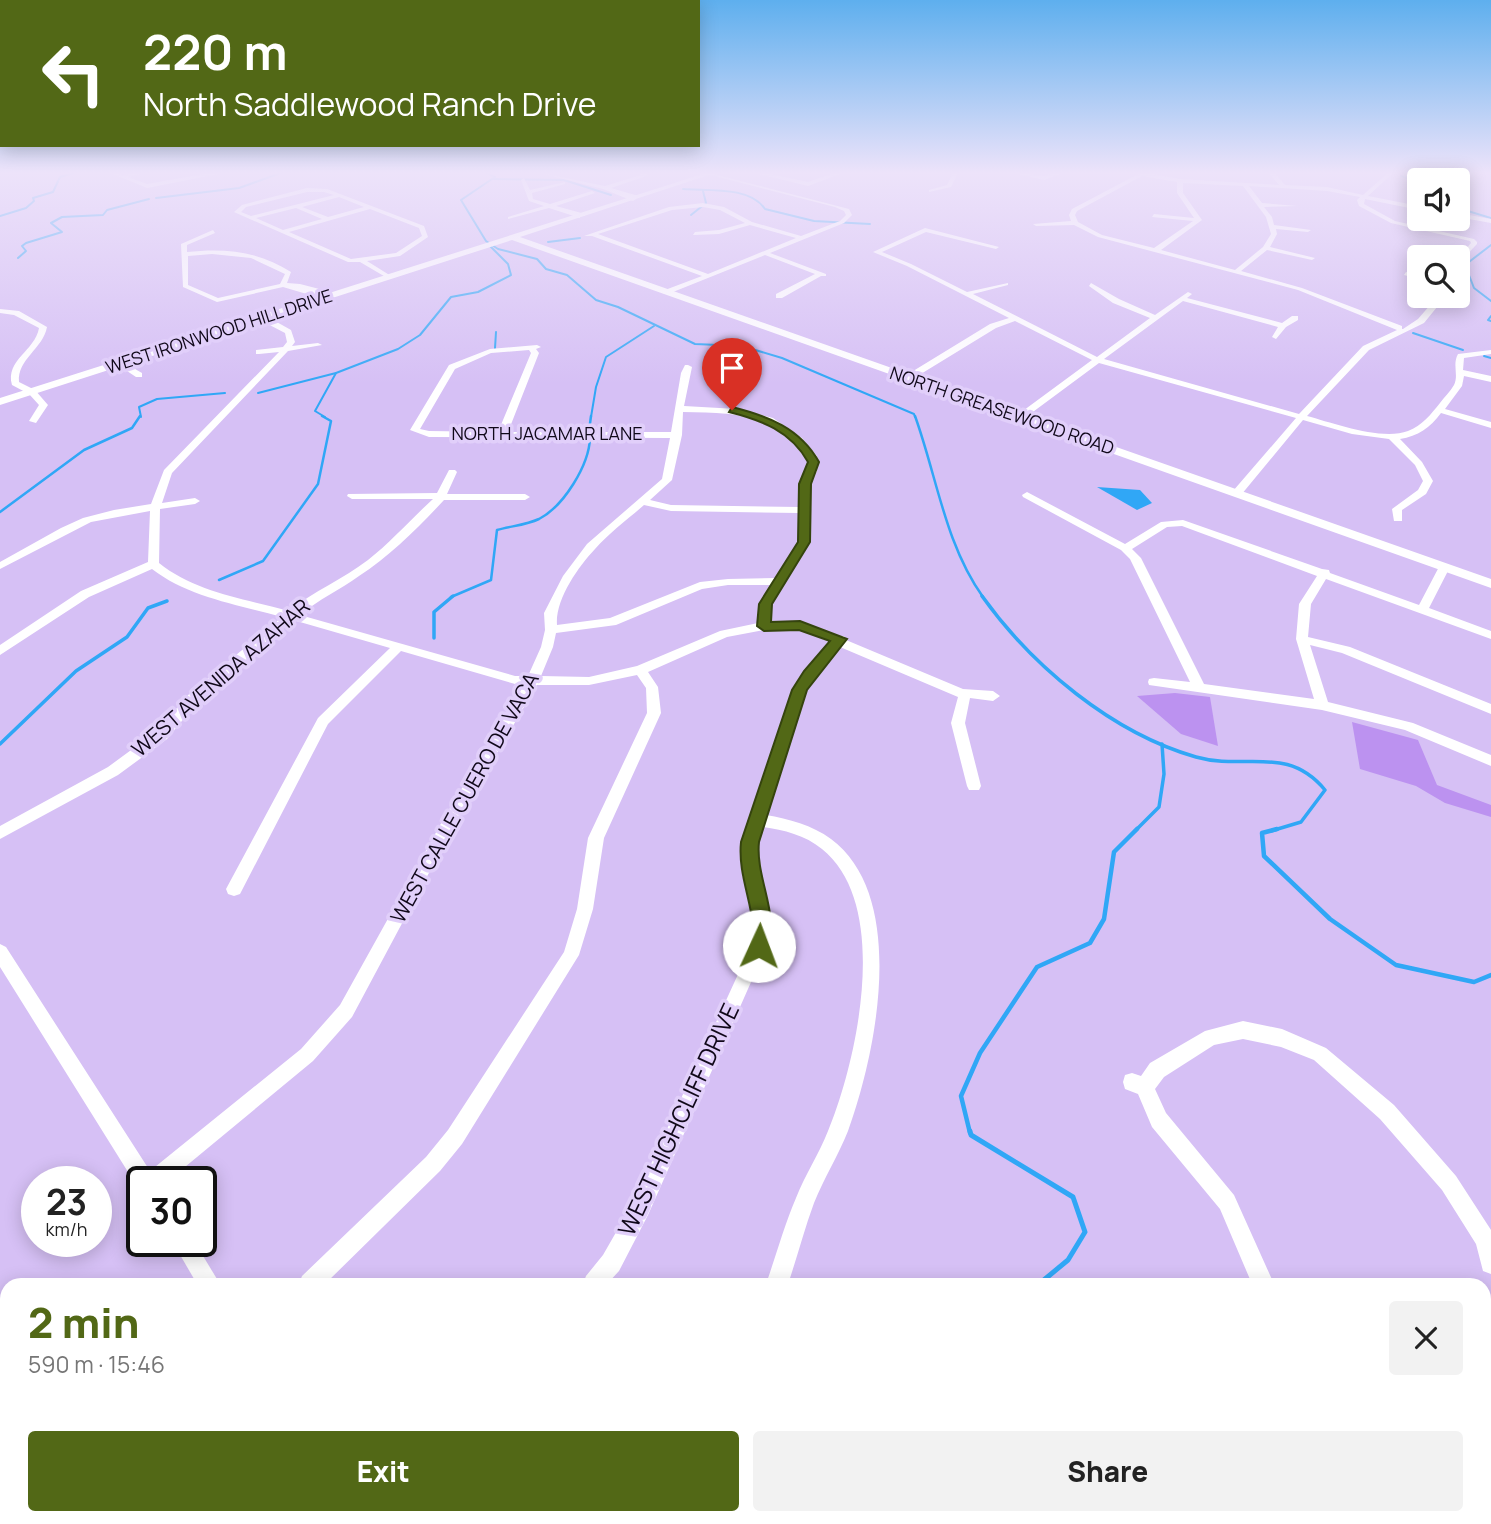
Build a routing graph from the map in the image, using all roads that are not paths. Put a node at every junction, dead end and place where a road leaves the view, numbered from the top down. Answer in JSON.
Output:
{"nodes":[{"id":1,"x":185,"y":242,"type":"edge"},
{"id":2,"x":306,"y":242,"type":"edge"},
{"id":3,"x":417,"y":242,"type":"edge"},
{"id":4,"x":501,"y":242,"type":"edge"},
{"id":5,"x":514,"y":242,"type":"edge"},
{"id":6,"x":608,"y":242,"type":"edge"},
{"id":7,"x":791,"y":242,"type":"edge"},
{"id":8,"x":897,"y":242,"type":"edge"},
{"id":9,"x":977,"y":242,"type":"edge"},
{"id":10,"x":1122,"y":242,"type":"edge"},
{"id":11,"x":1168,"y":242,"type":"edge"},
{"id":12,"x":1272,"y":242,"type":"edge"},
{"id":13,"x":996,"y":247,"type":"dead end"},
{"id":14,"x":1266,"y":248,"type":"junction"},
{"id":15,"x":1155,"y":251,"type":"junction"},
{"id":16,"x":764,"y":253,"type":"junction"},
{"id":17,"x":184,"y":254,"type":"junction"},
{"id":18,"x":1312,"y":258,"type":"dead end"},
{"id":19,"x":374,"y":259,"type":"junction"},
{"id":20,"x":363,"y":261,"type":"junction"},
{"id":21,"x":1237,"y":272,"type":"junction"},
{"id":22,"x":400,"y":274,"type":"junction"},
{"id":23,"x":708,"y":276,"type":"junction"},
{"id":24,"x":389,"y":277,"type":"junction"},
{"id":25,"x":283,"y":284,"type":"junction"},
{"id":26,"x":1006,"y":284,"type":"dead end"},
{"id":27,"x":1091,"y":285,"type":"dead end"},
{"id":28,"x":667,"y":292,"type":"junction"},
{"id":29,"x":966,"y":294,"type":"junction"},
{"id":30,"x":779,"y":296,"type":"dead end"},
{"id":31,"x":327,"y":298,"type":"junction"},
{"id":32,"x":1431,"y":308,"type":"edge"},
{"id":33,"x":0,"y":311,"type":"edge"},
{"id":34,"x":1155,"y":318,"type":"junction"},
{"id":35,"x":1294,"y":318,"type":"dead end"},
{"id":36,"x":259,"y":319,"type":"junction"},
{"id":37,"x":1015,"y":319,"type":"junction"},
{"id":38,"x":1283,"y":326,"type":"junction"},
{"id":39,"x":1402,"y":329,"type":"junction"},
{"id":40,"x":1276,"y":337,"type":"dead end"},
{"id":41,"x":318,"y":345,"type":"dead end"},
{"id":42,"x":286,"y":349,"type":"junction"},
{"id":43,"x":259,"y":352,"type":"dead end"},
{"id":44,"x":1491,"y":352,"type":"edge"},
{"id":45,"x":1098,"y":360,"type":"junction"},
{"id":46,"x":121,"y":363,"type":"junction"},
{"id":47,"x":688,"y":368,"type":"dead end"},
{"id":48,"x":1459,"y":372,"type":"junction"},
{"id":49,"x":139,"y":375,"type":"dead end"},
{"id":50,"x":908,"y":378,"type":"junction"},
{"id":51,"x":1491,"y":379,"type":"edge"},
{"id":52,"x":32,"y":392,"type":"junction"},
{"id":53,"x":0,"y":402,"type":"edge"},
{"id":54,"x":681,"y":410,"type":"junction"},
{"id":55,"x":1439,"y":410,"type":"junction"},
{"id":56,"x":1302,"y":416,"type":"junction"},
{"id":57,"x":1019,"y":418,"type":"junction"},
{"id":58,"x":33,"y":421,"type":"dead end"},
{"id":59,"x":1491,"y":425,"type":"edge"},
{"id":60,"x":502,"y":434,"type":"junction"},
{"id":61,"x":677,"y":435,"type":"junction"},
{"id":62,"x":1392,"y":436,"type":"junction"},
{"id":63,"x":452,"y":472,"type":"dead end"},
{"id":64,"x":1237,"y":493,"type":"junction"},
{"id":65,"x":1027,"y":495,"type":"dead end"},
{"id":66,"x":352,"y":496,"type":"dead end"},
{"id":67,"x":440,"y":497,"type":"junction"},
{"id":68,"x":525,"y":497,"type":"dead end"},
{"id":69,"x":195,"y":501,"type":"dead end"},
{"id":70,"x":644,"y":502,"type":"junction"},
{"id":71,"x":156,"y":506,"type":"junction"},
{"id":72,"x":804,"y":510,"type":"junction"},
{"id":73,"x":1398,"y":519,"type":"dead end"},
{"id":74,"x":1125,"y":548,"type":"junction"},
{"id":75,"x":153,"y":564,"type":"junction"},
{"id":76,"x":0,"y":566,"type":"edge"},
{"id":77,"x":1444,"y":567,"type":"junction"},
{"id":78,"x":1325,"y":572,"type":"junction"},
{"id":79,"x":778,"y":582,"type":"junction"},
{"id":80,"x":1491,"y":584,"type":"edge"},
{"id":81,"x":1423,"y":609,"type":"junction"},
{"id":82,"x":290,"y":617,"type":"junction"},
{"id":83,"x":764,"y":626,"type":"junction"},
{"id":84,"x":551,"y":630,"type":"junction"},
{"id":85,"x":1491,"y":635,"type":"edge"},
{"id":86,"x":840,"y":639,"type":"junction"},
{"id":87,"x":1302,"y":639,"type":"junction"},
{"id":88,"x":397,"y":649,"type":"junction"},
{"id":89,"x":0,"y":652,"type":"edge"},
{"id":90,"x":640,"y":670,"type":"junction"},
{"id":91,"x":532,"y":681,"type":"junction"},
{"id":92,"x":1154,"y":682,"type":"dead end"},
{"id":93,"x":1198,"y":685,"type":"junction"},
{"id":94,"x":965,"y":693,"type":"junction"},
{"id":95,"x":993,"y":696,"type":"dead end"},
{"id":96,"x":1322,"y":705,"type":"junction"},
{"id":97,"x":1491,"y":709,"type":"edge"},
{"id":98,"x":1491,"y":761,"type":"edge"},
{"id":99,"x":974,"y":786,"type":"dead end"},
{"id":100,"x":758,"y":820,"type":"junction"},
{"id":101,"x":0,"y":833,"type":"edge"},
{"id":102,"x":234,"y":889,"type":"dead end"},
{"id":103,"x":0,"y":952,"type":"edge"},
{"id":104,"x":136,"y":1166,"type":"edge"},
{"id":105,"x":171,"y":1166,"type":"edge"},
{"id":106,"x":192,"y":1257,"type":"edge"},
{"id":107,"x":1491,"y":1263,"type":"edge"},
{"id":108,"x":205,"y":1278,"type":"edge"},
{"id":109,"x":316,"y":1278,"type":"edge"},
{"id":110,"x":599,"y":1278,"type":"edge"},
{"id":111,"x":780,"y":1278,"type":"edge"},
{"id":112,"x":1260,"y":1278,"type":"edge"}],
"edges":[{"from":1,"to":17,"type":"street"},
{"from":2,"to":20,"type":"street"},
{"from":3,"to":19,"type":"street"},
{"from":4,"to":22,"type":"street","name":"WEST IRONWOOD HILL DRIVE"},
{"from":5,"to":28,"type":"street","name":"NORTH GREASEWOOD ROAD"},
{"from":6,"to":23,"type":"street"},
{"from":7,"to":16,"type":"street"},
{"from":8,"to":29,"type":"street"},
{"from":9,"to":13,"type":"street"},
{"from":10,"to":15,"type":"street"},
{"from":11,"to":15,"type":"street"},
{"from":12,"to":14,"type":"street"},
{"from":14,"to":18,"type":"street"},
{"from":14,"to":21,"type":"street"},
{"from":15,"to":21,"type":"street"},
{"from":16,"to":23,"type":"street"},
{"from":16,"to":30,"type":"street"},
{"from":17,"to":25,"type":"street"},
{"from":17,"to":25,"type":"street"},
{"from":19,"to":20,"type":"street"},
{"from":19,"to":22,"type":"street"},
{"from":20,"to":24,"type":"street"},
{"from":21,"to":39,"type":"street"},
{"from":22,"to":24,"type":"street","name":"WEST IRONWOOD HILL DRIVE"},
{"from":23,"to":28,"type":"street"},
{"from":24,"to":31,"type":"street","name":"WEST IRONWOOD HILL DRIVE"},
{"from":25,"to":31,"type":"street"},
{"from":26,"to":29,"type":"street"},
{"from":27,"to":34,"type":"street"},
{"from":28,"to":50,"type":"street","name":"NORTH GREASEWOOD ROAD"},
{"from":29,"to":37,"type":"street"},
{"from":31,"to":36,"type":"street","name":"WEST IRONWOOD HILL DRIVE"},
{"from":32,"to":39,"type":"street"},
{"from":33,"to":52,"type":"street"},
{"from":34,"to":38,"type":"street"},
{"from":34,"to":45,"type":"street"},
{"from":35,"to":38,"type":"street"},
{"from":36,"to":42,"type":"street"},
{"from":36,"to":46,"type":"street","name":"WEST IRONWOOD HILL DRIVE"},
{"from":37,"to":45,"type":"street"},
{"from":37,"to":50,"type":"street"},
{"from":38,"to":40,"type":"street"},
{"from":39,"to":56,"type":"street"},
{"from":41,"to":42,"type":"street"},
{"from":42,"to":43,"type":"street"},
{"from":42,"to":71,"type":"street"},
{"from":44,"to":48,"type":"street"},
{"from":45,"to":56,"type":"street"},
{"from":45,"to":57,"type":"street"},
{"from":46,"to":49,"type":"street"},
{"from":46,"to":52,"type":"street","name":"WEST IRONWOOD HILL DRIVE"},
{"from":47,"to":54,"type":"street","name":"WEST CALLE CUERO DE VACA"},
{"from":48,"to":51,"type":"street"},
{"from":48,"to":55,"type":"street"},
{"from":50,"to":57,"type":"street","name":"NORTH GREASEWOOD ROAD"},
{"from":52,"to":53,"type":"street","name":"WEST IRONWOOD HILL DRIVE"},
{"from":52,"to":58,"type":"street"},
{"from":54,"to":61,"type":"street","name":"WEST CALLE CUERO DE VACA"},
{"from":54,"to":72,"type":"street"},
{"from":55,"to":59,"type":"street"},
{"from":55,"to":62,"type":"street"},
{"from":56,"to":62,"type":"street"},
{"from":56,"to":64,"type":"street"},
{"from":57,"to":64,"type":"street","name":"NORTH GREASEWOOD ROAD"},
{"from":60,"to":60,"type":"street","name":"NORTH JACAMAR LANE"},
{"from":60,"to":61,"type":"street","name":"NORTH JACAMAR LANE"},
{"from":61,"to":70,"type":"street","name":"WEST CALLE CUERO DE VACA"},
{"from":62,"to":73,"type":"street"},
{"from":63,"to":67,"type":"street","name":"WEST AVENIDA AZAHAR"},
{"from":64,"to":77,"type":"street","name":"NORTH GREASEWOOD ROAD"},
{"from":65,"to":74,"type":"street"},
{"from":66,"to":67,"type":"street"},
{"from":67,"to":68,"type":"street"},
{"from":67,"to":82,"type":"street","name":"WEST AVENIDA AZAHAR"},
{"from":69,"to":71,"type":"street"},
{"from":70,"to":72,"type":"street"},
{"from":70,"to":84,"type":"street","name":"WEST CALLE CUERO DE VACA"},
{"from":71,"to":75,"type":"street"},
{"from":71,"to":76,"type":"street"},
{"from":72,"to":79,"type":"street"},
{"from":74,"to":78,"type":"street"},
{"from":74,"to":93,"type":"street"},
{"from":75,"to":82,"type":"street"},
{"from":75,"to":89,"type":"street"},
{"from":77,"to":80,"type":"street","name":"NORTH GREASEWOOD ROAD"},
{"from":77,"to":81,"type":"street"},
{"from":78,"to":81,"type":"street"},
{"from":78,"to":87,"type":"street"},
{"from":79,"to":83,"type":"street"},
{"from":79,"to":84,"type":"street"},
{"from":81,"to":85,"type":"street"},
{"from":82,"to":88,"type":"street"},
{"from":82,"to":101,"type":"street","name":"WEST AVENIDA AZAHAR"},
{"from":83,"to":86,"type":"street"},
{"from":83,"to":90,"type":"street"},
{"from":84,"to":91,"type":"street","name":"WEST CALLE CUERO DE VACA"},
{"from":86,"to":94,"type":"street"},
{"from":86,"to":100,"type":"street","name":"WEST HIGHCLIFF DRIVE"},
{"from":87,"to":96,"type":"street"},
{"from":87,"to":97,"type":"street"},
{"from":88,"to":91,"type":"street"},
{"from":88,"to":102,"type":"street"},
{"from":90,"to":91,"type":"street"},
{"from":90,"to":109,"type":"street"},
{"from":91,"to":105,"type":"street","name":"WEST CALLE CUERO DE VACA"},
{"from":92,"to":93,"type":"street"},
{"from":93,"to":96,"type":"street"},
{"from":94,"to":95,"type":"street"},
{"from":94,"to":99,"type":"street"},
{"from":96,"to":98,"type":"street"},
{"from":100,"to":110,"type":"street","name":"WEST HIGHCLIFF DRIVE"},
{"from":100,"to":111,"type":"street"},
{"from":103,"to":104,"type":"street"},
{"from":106,"to":108,"type":"street"},
{"from":107,"to":112,"type":"street"}]}
